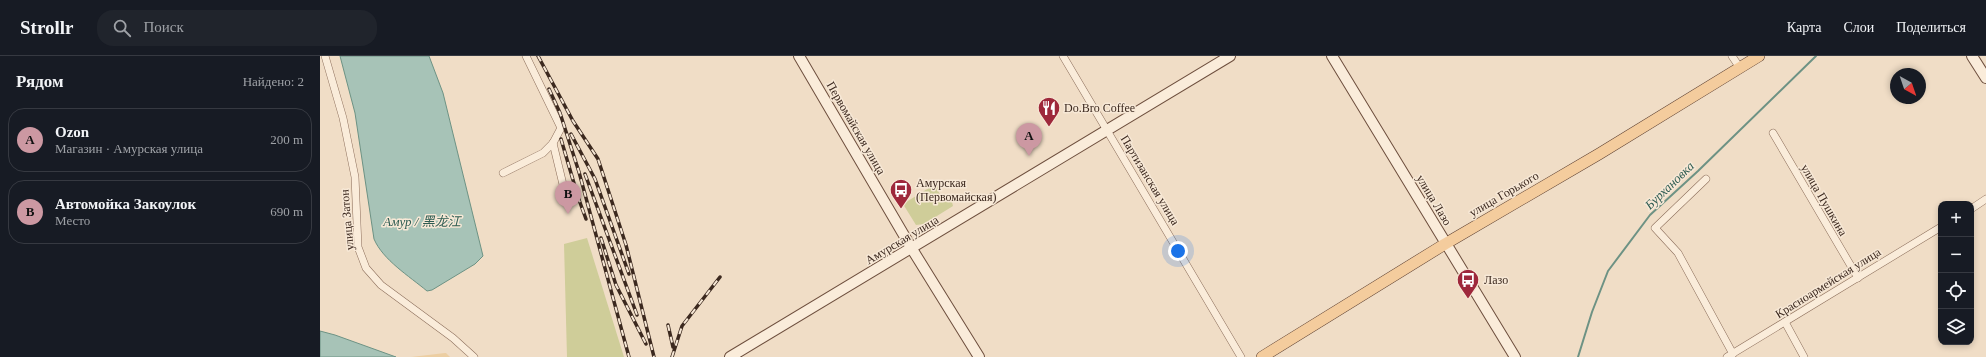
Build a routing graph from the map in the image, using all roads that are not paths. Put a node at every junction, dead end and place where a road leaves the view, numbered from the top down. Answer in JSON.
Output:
{"nodes":[{"id":1,"x":325,"y":56,"type":"edge"},
{"id":2,"x":526,"y":56,"type":"edge"},
{"id":3,"x":799,"y":56,"type":"edge"},
{"id":4,"x":1063,"y":56,"type":"edge"},
{"id":5,"x":1230,"y":56,"type":"edge"},
{"id":6,"x":1332,"y":56,"type":"edge"},
{"id":7,"x":1732,"y":56,"type":"edge"},
{"id":8,"x":1759,"y":56,"type":"edge"},
{"id":9,"x":1972,"y":56,"type":"edge"},
{"id":10,"x":1740,"y":68,"type":"junction"},
{"id":11,"x":1986,"y":78,"type":"edge"},
{"id":12,"x":1107,"y":129,"type":"junction"},
{"id":13,"x":1773,"y":133,"type":"dead end"},
{"id":14,"x":553,"y":143,"type":"junction"},
{"id":15,"x":503,"y":173,"type":"dead end"},
{"id":16,"x":1706,"y":179,"type":"dead end"},
{"id":17,"x":566,"y":197,"type":"dead end"},
{"id":18,"x":1986,"y":199,"type":"edge"},
{"id":19,"x":1974,"y":206,"type":"edge"},
{"id":20,"x":1938,"y":229,"type":"edge"},
{"id":21,"x":1445,"y":244,"type":"junction"},
{"id":22,"x":912,"y":249,"type":"junction"},
{"id":23,"x":1858,"y":278,"type":"junction"},
{"id":24,"x":1785,"y":322,"type":"junction"},
{"id":25,"x":1730,"y":355,"type":"edge"},
{"id":26,"x":474,"y":357,"type":"edge"},
{"id":27,"x":730,"y":357,"type":"edge"},
{"id":28,"x":979,"y":357,"type":"edge"},
{"id":29,"x":1241,"y":357,"type":"edge"},
{"id":30,"x":1262,"y":357,"type":"edge"},
{"id":31,"x":1515,"y":357,"type":"edge"},
{"id":32,"x":1804,"y":357,"type":"edge"}],
"edges":[{"from":1,"to":26,"type":"street","name":"улица Затон"},
{"from":2,"to":14,"type":"street"},
{"from":3,"to":22,"type":"street","name":"Первомайская улица"},
{"from":4,"to":12,"type":"street","name":"Партизанская улица"},
{"from":5,"to":12,"type":"street","name":"Амурская улица"},
{"from":6,"to":21,"type":"street","name":"улица Лазо"},
{"from":7,"to":10,"type":"street"},
{"from":8,"to":10,"type":"main road","name":"улица Горького"},
{"from":9,"to":11,"type":"street"},
{"from":10,"to":21,"type":"main road","name":"улица Горького"},
{"from":12,"to":22,"type":"street","name":"Амурская улица"},
{"from":12,"to":29,"type":"street","name":"Партизанская улица"},
{"from":13,"to":23,"type":"street","name":"улица Пушкина"},
{"from":14,"to":15,"type":"street"},
{"from":14,"to":17,"type":"street"},
{"from":16,"to":25,"type":"street"},
{"from":18,"to":19,"type":"street"},
{"from":20,"to":23,"type":"street","name":"Красноармейская улица"},
{"from":21,"to":30,"type":"main road","name":"улица Горького"},
{"from":21,"to":31,"type":"street","name":"улица Лазо"},
{"from":22,"to":27,"type":"street","name":"Амурская улица"},
{"from":22,"to":28,"type":"street","name":"Первомайская улица"},
{"from":23,"to":24,"type":"street","name":"Красноармейская улица"},
{"from":24,"to":25,"type":"street","name":"Красноармейская улица"},
{"from":24,"to":32,"type":"street"}]}
